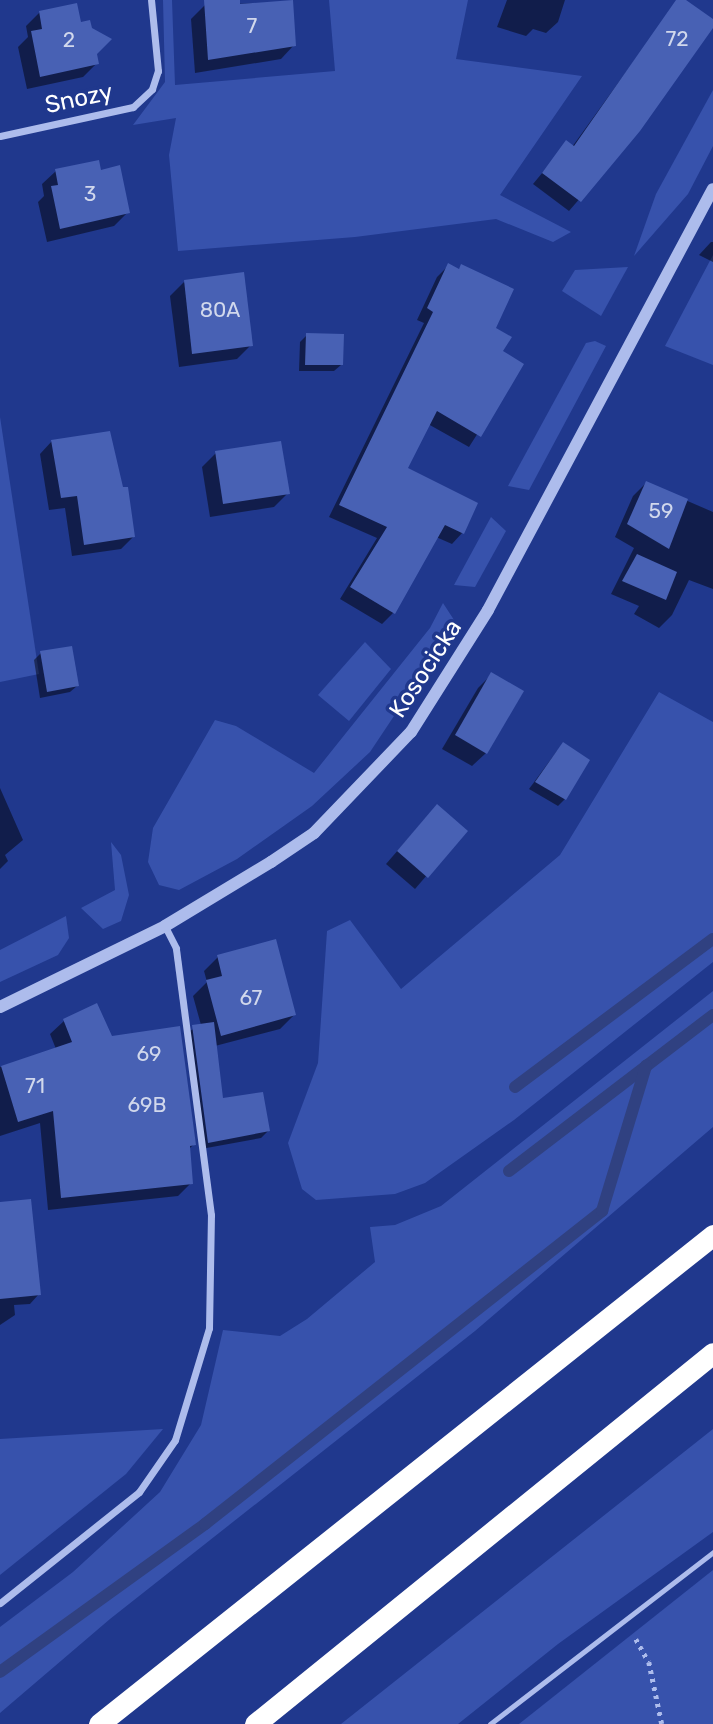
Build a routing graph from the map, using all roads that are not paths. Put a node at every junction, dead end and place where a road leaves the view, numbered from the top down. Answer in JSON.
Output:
{"nodes":[{"id":1,"x":151,"y":0,"type":"edge"},
{"id":2,"x":0,"y":136,"type":"edge"},
{"id":3,"x":713,"y":189,"type":"edge"},
{"id":4,"x":165,"y":926,"type":"junction"},
{"id":5,"x":0,"y":1007,"type":"edge"},
{"id":6,"x":713,"y":1235,"type":"edge"},
{"id":7,"x":713,"y":1353,"type":"edge"},
{"id":8,"x":713,"y":1552,"type":"edge"},
{"id":9,"x":0,"y":1603,"type":"edge"},
{"id":10,"x":99,"y":1724,"type":"edge"},
{"id":11,"x":255,"y":1724,"type":"edge"},
{"id":12,"x":490,"y":1724,"type":"edge"}],
"edges":[{"from":1,"to":2,"type":"street","name":"Snozy"},
{"from":3,"to":4,"type":"street","name":"Kosocicka"},
{"from":4,"to":5,"type":"street","name":"Kosocicka"},
{"from":4,"to":9,"type":"street"},
{"from":6,"to":10,"type":"highway"},
{"from":7,"to":11,"type":"highway"},
{"from":8,"to":12,"type":"lane"}]}
